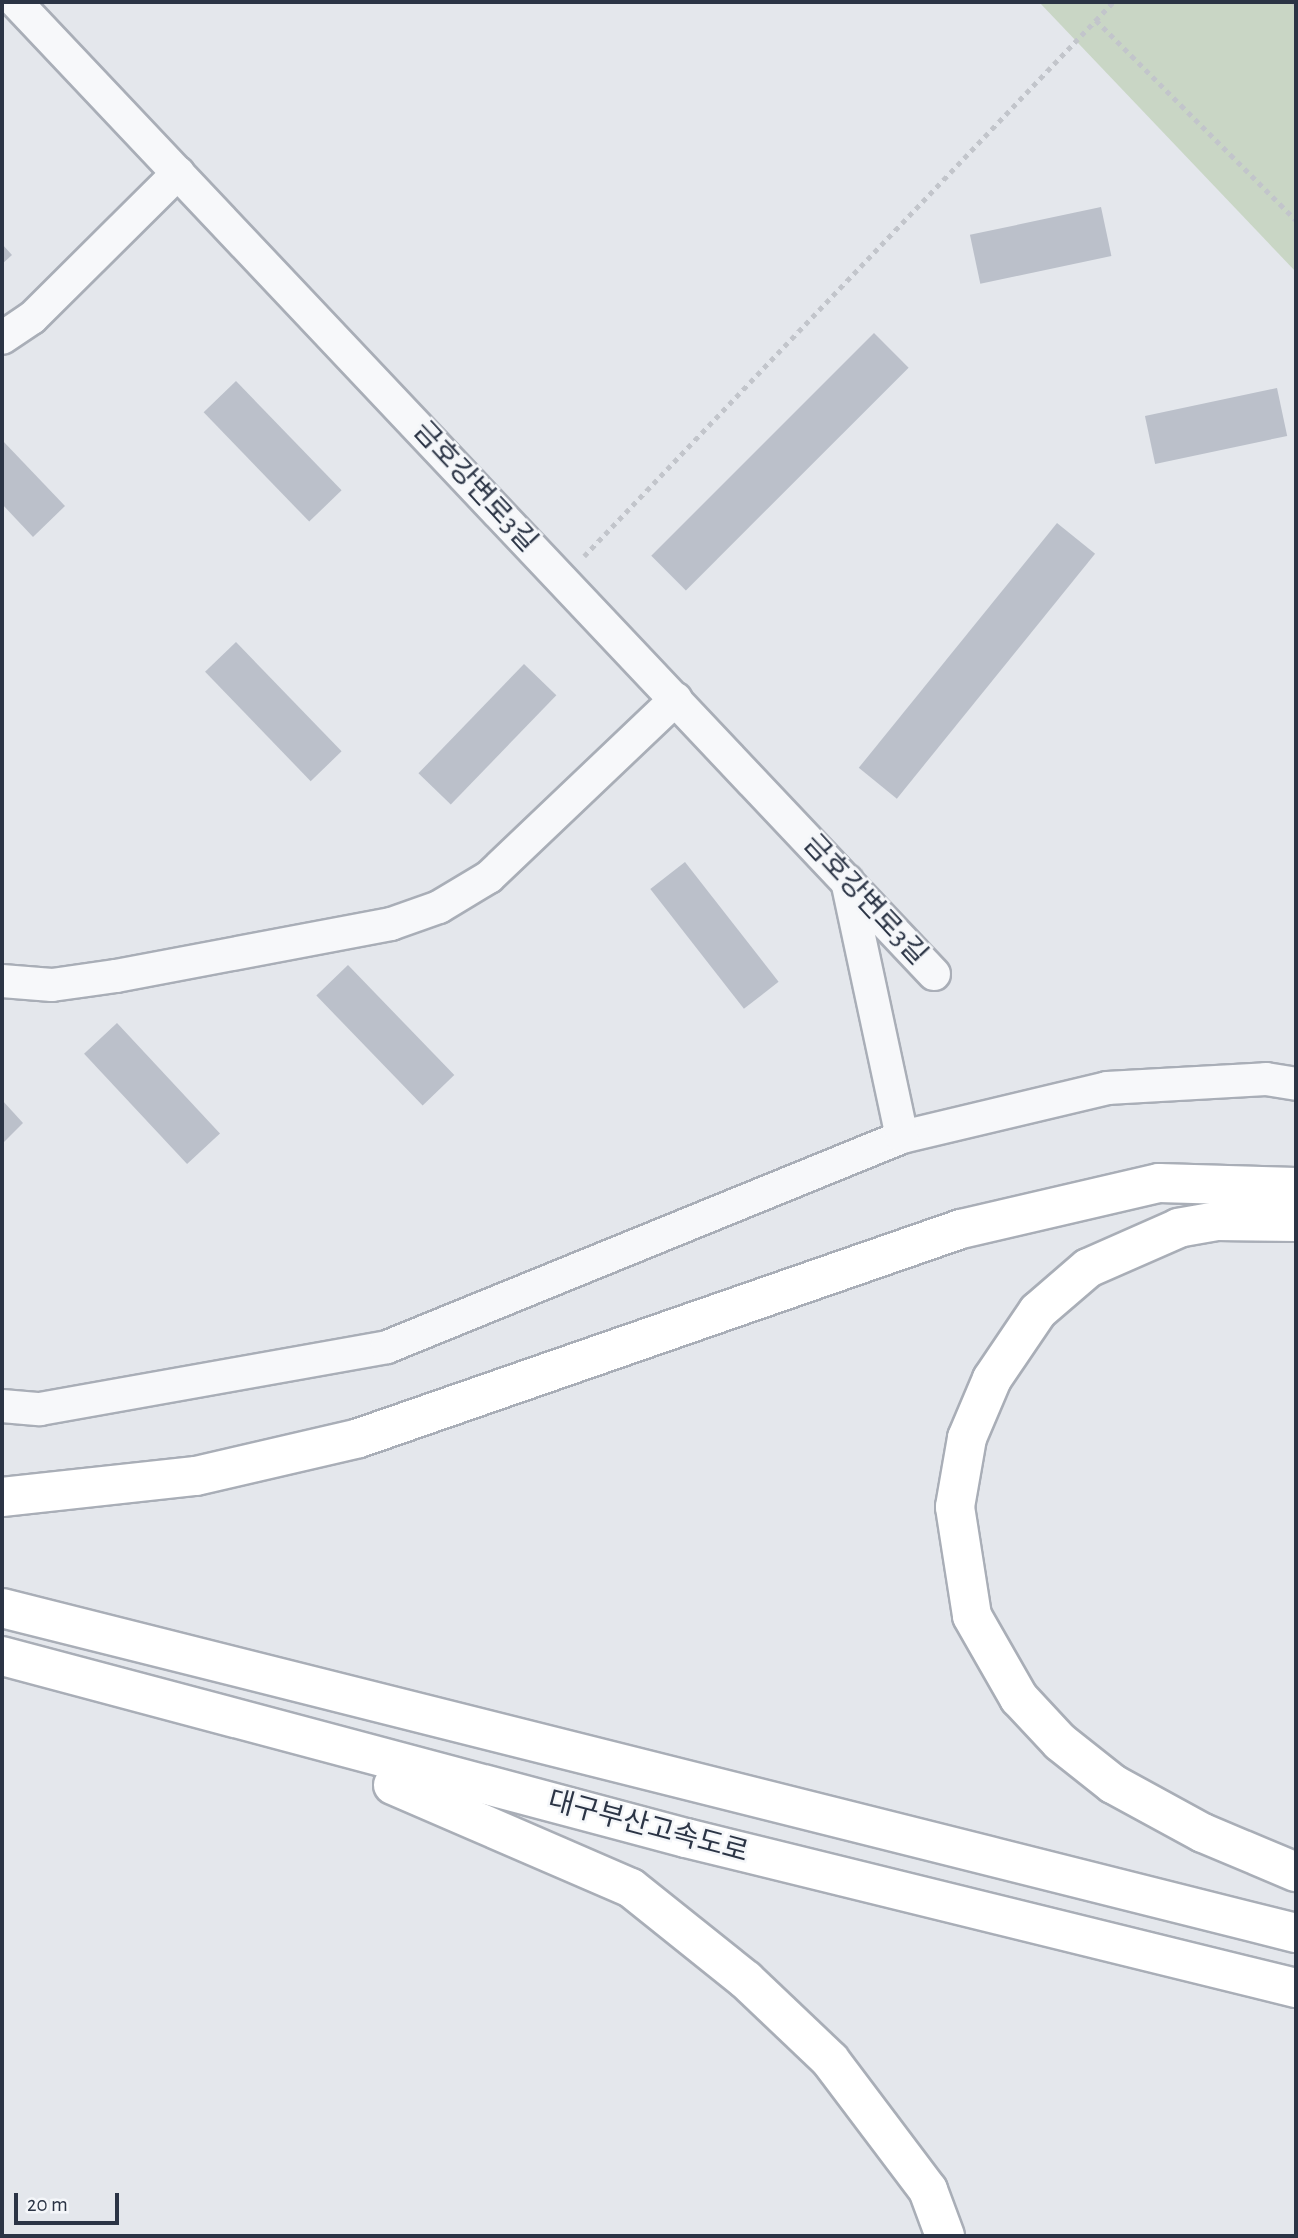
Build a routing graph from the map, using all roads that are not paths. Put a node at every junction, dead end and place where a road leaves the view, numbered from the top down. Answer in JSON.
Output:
{"nodes":[{"id":1,"x":16,"y":2,"type":"edge"},
{"id":2,"x":178,"y":173,"type":"junction"},
{"id":3,"x":2,"y":338,"type":"edge"},
{"id":4,"x":676,"y":699,"type":"junction"},
{"id":5,"x":846,"y":881,"type":"junction"},
{"id":6,"x":934,"y":974,"type":"dead end"},
{"id":7,"x":2,"y":981,"type":"edge"},
{"id":8,"x":1296,"y":1084,"type":"edge"},
{"id":9,"x":902,"y":1137,"type":"junction"},
{"id":10,"x":1296,"y":1187,"type":"edge"},
{"id":11,"x":1296,"y":1223,"type":"edge"},
{"id":12,"x":2,"y":1406,"type":"edge"},
{"id":13,"x":2,"y":1497,"type":"edge"},
{"id":14,"x":2,"y":1608,"type":"edge"},
{"id":15,"x":2,"y":1657,"type":"edge"},
{"id":16,"x":1296,"y":1872,"type":"edge"},
{"id":17,"x":1296,"y":1933,"type":"edge"},
{"id":18,"x":1296,"y":1988,"type":"edge"},
{"id":19,"x":945,"y":2236,"type":"edge"}],
"edges":[{"from":1,"to":2,"type":"street","name":"금호강변로3길"},
{"from":2,"to":3,"type":"street"},
{"from":2,"to":4,"type":"street","name":"금호강변로3길"},
{"from":4,"to":5,"type":"street","name":"금호강변로3길"},
{"from":4,"to":7,"type":"street"},
{"from":5,"to":6,"type":"street","name":"금호강변로3길"},
{"from":5,"to":9,"type":"street"},
{"from":8,"to":9,"type":"street"},
{"from":9,"to":12,"type":"street"},
{"from":10,"to":13,"type":"highway"},
{"from":11,"to":16,"type":"highway"},
{"from":14,"to":17,"type":"highway","name":"대구부산고속도로"},
{"from":15,"to":18,"type":"highway","name":"대구부산고속도로"},
{"from":15,"to":19,"type":"highway"}]}
